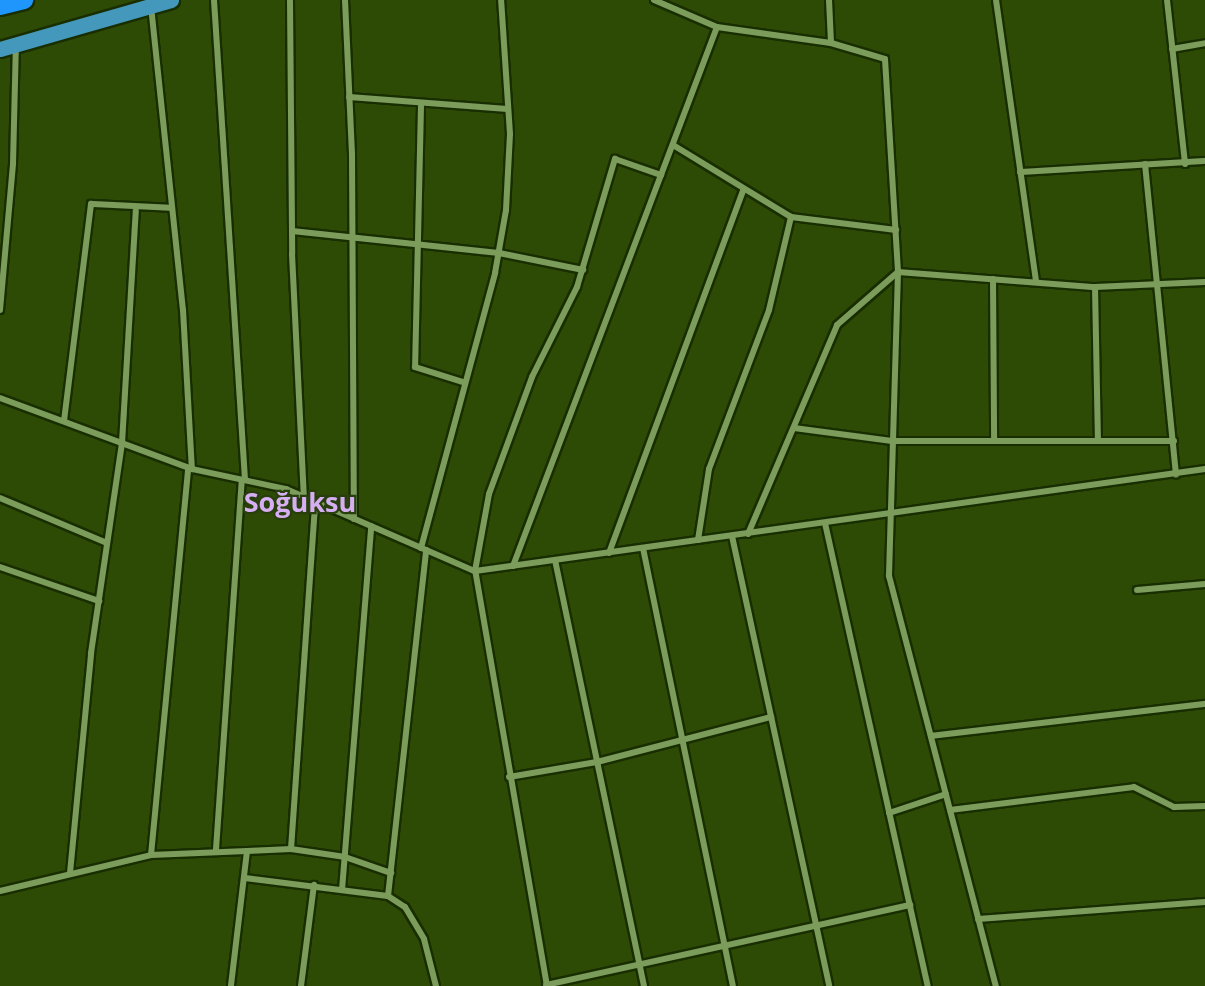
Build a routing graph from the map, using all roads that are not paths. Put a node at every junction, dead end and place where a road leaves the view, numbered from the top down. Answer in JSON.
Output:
{"nodes":[{"id":1,"x":24,"y":0,"type":"edge"},
{"id":2,"x":171,"y":0,"type":"edge"},
{"id":3,"x":214,"y":0,"type":"edge"},
{"id":4,"x":290,"y":0,"type":"edge"},
{"id":5,"x":345,"y":0,"type":"edge"},
{"id":6,"x":501,"y":0,"type":"edge"},
{"id":7,"x":654,"y":0,"type":"edge"},
{"id":8,"x":829,"y":0,"type":"edge"},
{"id":9,"x":996,"y":0,"type":"edge"},
{"id":10,"x":1167,"y":0,"type":"edge"},
{"id":11,"x":0,"y":6,"type":"edge"},
{"id":12,"x":150,"y":6,"type":"junction"},
{"id":13,"x":717,"y":27,"type":"junction"},
{"id":14,"x":831,"y":43,"type":"junction"},
{"id":15,"x":1205,"y":43,"type":"edge"},
{"id":16,"x":16,"y":44,"type":"junction"},
{"id":17,"x":0,"y":49,"type":"edge"},
{"id":18,"x":1172,"y":49,"type":"junction"},
{"id":19,"x":350,"y":97,"type":"junction"},
{"id":20,"x":421,"y":106,"type":"junction"},
{"id":21,"x":508,"y":109,"type":"junction"},
{"id":22,"x":673,"y":145,"type":"junction"},
{"id":23,"x":1205,"y":161,"type":"edge"},
{"id":24,"x":1145,"y":165,"type":"junction"},
{"id":25,"x":1185,"y":165,"type":"junction"},
{"id":26,"x":1020,"y":172,"type":"junction"},
{"id":27,"x":661,"y":175,"type":"junction"},
{"id":28,"x":744,"y":189,"type":"junction"},
{"id":29,"x":172,"y":208,"type":"junction"},
{"id":30,"x":136,"y":210,"type":"junction"},
{"id":31,"x":791,"y":217,"type":"junction"},
{"id":32,"x":896,"y":230,"type":"junction"},
{"id":33,"x":292,"y":231,"type":"junction"},
{"id":34,"x":352,"y":238,"type":"junction"},
{"id":35,"x":419,"y":247,"type":"junction"},
{"id":36,"x":499,"y":254,"type":"junction"},
{"id":37,"x":583,"y":270,"type":"junction"},
{"id":38,"x":898,"y":272,"type":"junction"},
{"id":39,"x":993,"y":279,"type":"junction"},
{"id":40,"x":1036,"y":282,"type":"junction"},
{"id":41,"x":1205,"y":282,"type":"edge"},
{"id":42,"x":1160,"y":284,"type":"junction"},
{"id":43,"x":1095,"y":287,"type":"junction"},
{"id":44,"x":0,"y":310,"type":"edge"},
{"id":45,"x":463,"y":382,"type":"junction"},
{"id":46,"x":0,"y":398,"type":"edge"},
{"id":47,"x":64,"y":422,"type":"junction"},
{"id":48,"x":794,"y":428,"type":"junction"},
{"id":49,"x":892,"y":441,"type":"junction"},
{"id":50,"x":994,"y":441,"type":"junction"},
{"id":51,"x":1098,"y":441,"type":"junction"},
{"id":52,"x":1174,"y":441,"type":"junction"},
{"id":53,"x":122,"y":443,"type":"junction"},
{"id":54,"x":190,"y":469,"type":"junction"},
{"id":55,"x":1205,"y":469,"type":"edge"},
{"id":56,"x":1176,"y":474,"type":"junction"},
{"id":57,"x":243,"y":480,"type":"junction"},
{"id":58,"x":304,"y":497,"type":"junction"},
{"id":59,"x":0,"y":498,"type":"edge"},
{"id":60,"x":315,"y":502,"type":"junction"},
{"id":61,"x":889,"y":514,"type":"junction"},
{"id":62,"x":354,"y":519,"type":"junction"},
{"id":63,"x":825,"y":523,"type":"junction"},
{"id":64,"x":371,"y":526,"type":"junction"},
{"id":65,"x":748,"y":534,"type":"junction"},
{"id":66,"x":732,"y":536,"type":"junction"},
{"id":67,"x":698,"y":540,"type":"junction"},
{"id":68,"x":107,"y":543,"type":"junction"},
{"id":69,"x":643,"y":548,"type":"junction"},
{"id":70,"x":424,"y":549,"type":"junction"},
{"id":71,"x":609,"y":553,"type":"junction"},
{"id":72,"x":555,"y":560,"type":"junction"},
{"id":73,"x":513,"y":566,"type":"junction"},
{"id":74,"x":0,"y":567,"type":"edge"},
{"id":75,"x":475,"y":571,"type":"junction"},
{"id":76,"x":1205,"y":584,"type":"edge"},
{"id":77,"x":1137,"y":590,"type":"dead end"},
{"id":78,"x":99,"y":602,"type":"junction"},
{"id":79,"x":1205,"y":704,"type":"edge"},
{"id":80,"x":771,"y":717,"type":"junction"},
{"id":81,"x":931,"y":736,"type":"junction"},
{"id":82,"x":682,"y":738,"type":"junction"},
{"id":83,"x":597,"y":762,"type":"junction"},
{"id":84,"x":510,"y":777,"type":"junction"},
{"id":85,"x":946,"y":794,"type":"junction"},
{"id":86,"x":1205,"y":806,"type":"edge"},
{"id":87,"x":950,"y":810,"type":"junction"},
{"id":88,"x":889,"y":813,"type":"junction"},
{"id":89,"x":216,"y":849,"type":"junction"},
{"id":90,"x":291,"y":849,"type":"junction"},
{"id":91,"x":247,"y":851,"type":"junction"},
{"id":92,"x":152,"y":855,"type":"junction"},
{"id":93,"x":345,"y":856,"type":"junction"},
{"id":94,"x":70,"y":873,"type":"junction"},
{"id":95,"x":391,"y":873,"type":"junction"},
{"id":96,"x":245,"y":878,"type":"junction"},
{"id":97,"x":314,"y":885,"type":"junction"},
{"id":98,"x":342,"y":890,"type":"junction"},
{"id":99,"x":0,"y":891,"type":"edge"},
{"id":100,"x":388,"y":896,"type":"junction"},
{"id":101,"x":1205,"y":902,"type":"edge"},
{"id":102,"x":909,"y":905,"type":"junction"},
{"id":103,"x":978,"y":919,"type":"junction"},
{"id":104,"x":816,"y":929,"type":"junction"},
{"id":105,"x":725,"y":947,"type":"junction"},
{"id":106,"x":640,"y":967,"type":"junction"},
{"id":107,"x":546,"y":985,"type":"edge"},
{"id":108,"x":231,"y":986,"type":"edge"},
{"id":109,"x":301,"y":986,"type":"edge"},
{"id":110,"x":436,"y":986,"type":"edge"},
{"id":111,"x":644,"y":986,"type":"edge"},
{"id":112,"x":733,"y":986,"type":"edge"},
{"id":113,"x":829,"y":986,"type":"edge"},
{"id":114,"x":927,"y":986,"type":"edge"},
{"id":115,"x":996,"y":986,"type":"edge"}],
"edges":[{"from":1,"to":11,"type":"highway"},
{"from":2,"to":12,"type":"main road"},
{"from":3,"to":57,"type":"street"},
{"from":4,"to":33,"type":"street"},
{"from":5,"to":19,"type":"street"},
{"from":6,"to":21,"type":"street"},
{"from":7,"to":13,"type":"street"},
{"from":8,"to":14,"type":"street"},
{"from":9,"to":26,"type":"street"},
{"from":10,"to":18,"type":"street"},
{"from":12,"to":16,"type":"main road"},
{"from":12,"to":29,"type":"street"},
{"from":13,"to":14,"type":"street"},
{"from":13,"to":22,"type":"street"},
{"from":14,"to":32,"type":"street"},
{"from":15,"to":18,"type":"street"},
{"from":16,"to":17,"type":"main road"},
{"from":16,"to":44,"type":"street"},
{"from":18,"to":25,"type":"street"},
{"from":19,"to":20,"type":"street"},
{"from":19,"to":34,"type":"street"},
{"from":20,"to":21,"type":"street"},
{"from":20,"to":35,"type":"street"},
{"from":21,"to":36,"type":"street"},
{"from":22,"to":27,"type":"street"},
{"from":22,"to":28,"type":"street"},
{"from":23,"to":25,"type":"street"},
{"from":24,"to":25,"type":"street"},
{"from":24,"to":26,"type":"street"},
{"from":24,"to":42,"type":"street"},
{"from":26,"to":40,"type":"street"},
{"from":27,"to":37,"type":"street"},
{"from":27,"to":73,"type":"street"},
{"from":28,"to":31,"type":"street"},
{"from":28,"to":71,"type":"street"},
{"from":29,"to":30,"type":"street"},
{"from":29,"to":54,"type":"street"},
{"from":30,"to":47,"type":"street"},
{"from":30,"to":53,"type":"street"},
{"from":31,"to":32,"type":"street"},
{"from":31,"to":67,"type":"street"},
{"from":32,"to":38,"type":"street"},
{"from":33,"to":34,"type":"street"},
{"from":33,"to":58,"type":"street"},
{"from":34,"to":35,"type":"street"},
{"from":34,"to":62,"type":"street"},
{"from":35,"to":36,"type":"street"},
{"from":35,"to":45,"type":"street"},
{"from":36,"to":37,"type":"street"},
{"from":36,"to":45,"type":"street"},
{"from":37,"to":75,"type":"street"},
{"from":38,"to":39,"type":"street"},
{"from":38,"to":48,"type":"street"},
{"from":38,"to":49,"type":"street"},
{"from":39,"to":40,"type":"street"},
{"from":39,"to":50,"type":"street"},
{"from":40,"to":43,"type":"street"},
{"from":41,"to":42,"type":"street"},
{"from":42,"to":43,"type":"street"},
{"from":42,"to":52,"type":"street"},
{"from":43,"to":51,"type":"street"},
{"from":45,"to":70,"type":"street"},
{"from":46,"to":47,"type":"street"},
{"from":47,"to":53,"type":"street"},
{"from":48,"to":49,"type":"street"},
{"from":48,"to":65,"type":"street"},
{"from":49,"to":50,"type":"street"},
{"from":49,"to":61,"type":"street"},
{"from":50,"to":51,"type":"street"},
{"from":51,"to":52,"type":"street"},
{"from":52,"to":56,"type":"street"},
{"from":53,"to":54,"type":"street"},
{"from":53,"to":68,"type":"street"},
{"from":54,"to":57,"type":"street"},
{"from":54,"to":92,"type":"street"},
{"from":55,"to":56,"type":"street"},
{"from":56,"to":61,"type":"street"},
{"from":57,"to":58,"type":"street"},
{"from":57,"to":89,"type":"street"},
{"from":58,"to":60,"type":"street"},
{"from":59,"to":68,"type":"street"},
{"from":60,"to":62,"type":"street"},
{"from":60,"to":90,"type":"street"},
{"from":61,"to":63,"type":"street"},
{"from":61,"to":81,"type":"street"},
{"from":62,"to":64,"type":"street"},
{"from":63,"to":65,"type":"street"},
{"from":63,"to":88,"type":"street"},
{"from":64,"to":70,"type":"street"},
{"from":64,"to":93,"type":"street"},
{"from":65,"to":66,"type":"street"},
{"from":66,"to":67,"type":"street"},
{"from":66,"to":80,"type":"street"},
{"from":67,"to":69,"type":"street"},
{"from":68,"to":78,"type":"street"},
{"from":69,"to":71,"type":"street"},
{"from":69,"to":82,"type":"street"},
{"from":70,"to":75,"type":"street"},
{"from":70,"to":95,"type":"street"},
{"from":71,"to":72,"type":"street"},
{"from":72,"to":73,"type":"street"},
{"from":72,"to":83,"type":"street"},
{"from":73,"to":75,"type":"street"},
{"from":74,"to":78,"type":"street"},
{"from":75,"to":84,"type":"street"},
{"from":76,"to":77,"type":"street"},
{"from":78,"to":94,"type":"street"},
{"from":79,"to":81,"type":"street"},
{"from":80,"to":82,"type":"street"},
{"from":80,"to":104,"type":"street"},
{"from":81,"to":85,"type":"street"},
{"from":82,"to":83,"type":"street"},
{"from":82,"to":105,"type":"street"},
{"from":83,"to":84,"type":"street"},
{"from":83,"to":106,"type":"street"},
{"from":84,"to":107,"type":"street"},
{"from":85,"to":87,"type":"street"},
{"from":85,"to":88,"type":"street"},
{"from":86,"to":87,"type":"street"},
{"from":87,"to":103,"type":"street"},
{"from":88,"to":102,"type":"street"},
{"from":89,"to":91,"type":"street"},
{"from":89,"to":92,"type":"street"},
{"from":90,"to":91,"type":"street"},
{"from":90,"to":93,"type":"street"},
{"from":91,"to":96,"type":"street"},
{"from":92,"to":94,"type":"street"},
{"from":93,"to":95,"type":"street"},
{"from":93,"to":98,"type":"street"},
{"from":94,"to":99,"type":"street"},
{"from":95,"to":100,"type":"street"},
{"from":96,"to":97,"type":"street"},
{"from":96,"to":108,"type":"street"},
{"from":97,"to":98,"type":"street"},
{"from":97,"to":109,"type":"street"},
{"from":98,"to":100,"type":"street"},
{"from":100,"to":110,"type":"street"},
{"from":101,"to":103,"type":"street"},
{"from":102,"to":104,"type":"street"},
{"from":102,"to":114,"type":"street"},
{"from":103,"to":115,"type":"street"},
{"from":104,"to":105,"type":"street"},
{"from":104,"to":113,"type":"street"},
{"from":105,"to":106,"type":"street"},
{"from":105,"to":112,"type":"street"},
{"from":106,"to":107,"type":"street"},
{"from":106,"to":111,"type":"street"}]}
